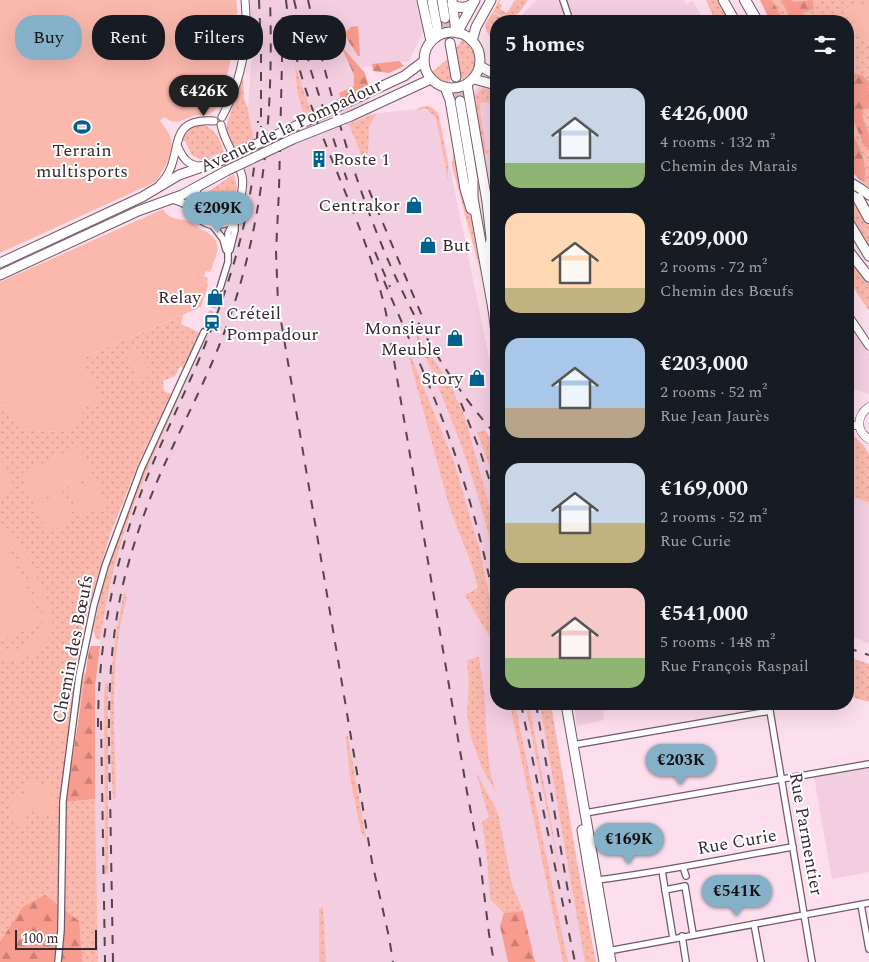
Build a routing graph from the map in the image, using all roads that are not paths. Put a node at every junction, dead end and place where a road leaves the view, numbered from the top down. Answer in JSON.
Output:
{"nodes":[{"id":1,"x":245,"y":0,"type":"edge"},
{"id":2,"x":422,"y":0,"type":"edge"},
{"id":3,"x":432,"y":0,"type":"edge"},
{"id":4,"x":442,"y":0,"type":"edge"},
{"id":5,"x":491,"y":0,"type":"edge"},
{"id":6,"x":723,"y":0,"type":"edge"},
{"id":7,"x":728,"y":0,"type":"edge"},
{"id":8,"x":745,"y":0,"type":"edge"},
{"id":9,"x":752,"y":0,"type":"edge"},
{"id":10,"x":564,"y":1,"type":"edge"},
{"id":11,"x":452,"y":2,"type":"edge"},
{"id":12,"x":473,"y":2,"type":"edge"},
{"id":13,"x":568,"y":15,"type":"edge"},
{"id":14,"x":732,"y":15,"type":"edge"},
{"id":15,"x":737,"y":15,"type":"edge"},
{"id":16,"x":754,"y":15,"type":"edge"},
{"id":17,"x":761,"y":15,"type":"edge"},
{"id":18,"x":445,"y":18,"type":"tunnel mouth"},
{"id":19,"x":456,"y":33,"type":"junction"},
{"id":20,"x":434,"y":39,"type":"junction"},
{"id":21,"x":472,"y":41,"type":"junction"},
{"id":22,"x":450,"y":44,"type":"tunnel mouth"},
{"id":23,"x":424,"y":61,"type":"junction"},
{"id":24,"x":480,"y":66,"type":"junction"},
{"id":25,"x":490,"y":72,"type":"edge"},
{"id":26,"x":456,"y":77,"type":"tunnel mouth"},
{"id":27,"x":431,"y":79,"type":"junction"},
{"id":28,"x":471,"y":81,"type":"junction"},
{"id":29,"x":490,"y":84,"type":"edge"},
{"id":30,"x":445,"y":87,"type":"junction"},
{"id":31,"x":460,"y":102,"type":"tunnel mouth"},
{"id":32,"x":222,"y":117,"type":"junction"},
{"id":33,"x":214,"y":122,"type":"junction"},
{"id":34,"x":221,"y":125,"type":"junction"},
{"id":35,"x":177,"y":144,"type":"junction"},
{"id":36,"x":209,"y":165,"type":"junction"},
{"id":37,"x":854,"y":184,"type":"edge"},
{"id":38,"x":198,"y":186,"type":"junction"},
{"id":39,"x":154,"y":189,"type":"junction"},
{"id":40,"x":474,"y":190,"type":"junction"},
{"id":41,"x":854,"y":191,"type":"edge"},
{"id":42,"x":869,"y":195,"type":"edge"},
{"id":43,"x":172,"y":199,"type":"junction"},
{"id":44,"x":191,"y":208,"type":"junction"},
{"id":45,"x":490,"y":208,"type":"edge"},
{"id":46,"x":869,"y":218,"type":"edge"},
{"id":47,"x":235,"y":219,"type":"junction"},
{"id":48,"x":478,"y":223,"type":"junction"},
{"id":49,"x":214,"y":226,"type":"junction"},
{"id":50,"x":854,"y":230,"type":"edge"},
{"id":51,"x":490,"y":251,"type":"edge"},
{"id":52,"x":869,"y":256,"type":"edge"},
{"id":53,"x":228,"y":257,"type":"junction"},
{"id":54,"x":854,"y":258,"type":"edge"},
{"id":55,"x":0,"y":263,"type":"edge"},
{"id":56,"x":0,"y":275,"type":"edge"},
{"id":57,"x":869,"y":277,"type":"edge"},
{"id":58,"x":220,"y":288,"type":"tunnel mouth"},
{"id":59,"x":490,"y":292,"type":"edge"},
{"id":60,"x":854,"y":323,"type":"edge"},
{"id":61,"x":204,"y":332,"type":"tunnel mouth"},
{"id":62,"x":869,"y":346,"type":"edge"},
{"id":63,"x":869,"y":407,"type":"edge"},
{"id":64,"x":854,"y":425,"type":"edge"},
{"id":65,"x":859,"y":425,"type":"junction"},
{"id":66,"x":869,"y":439,"type":"edge"},
{"id":67,"x":561,"y":710,"type":"edge"},
{"id":68,"x":567,"y":710,"type":"edge"},
{"id":69,"x":573,"y":745,"type":"junction"},
{"id":70,"x":869,"y":764,"type":"edge"},
{"id":71,"x":781,"y":780,"type":"junction"},
{"id":72,"x":585,"y":813,"type":"junction"},
{"id":73,"x":793,"y":847,"type":"junction"},
{"id":74,"x":683,"y":868,"type":"junction"},
{"id":75,"x":662,"y":871,"type":"junction"},
{"id":76,"x":686,"y":876,"type":"dead end"},
{"id":77,"x":597,"y":880,"type":"junction"},
{"id":78,"x":665,"y":890,"type":"junction"},
{"id":79,"x":869,"y":903,"type":"edge"},
{"id":80,"x":861,"y":904,"type":"junction"},
{"id":81,"x":804,"y":914,"type":"junction"},
{"id":82,"x":754,"y":924,"type":"junction"},
{"id":83,"x":693,"y":934,"type":"junction"},
{"id":84,"x":682,"y":936,"type":"junction"},
{"id":85,"x":673,"y":938,"type":"junction"},
{"id":86,"x":609,"y":949,"type":"junction"},
{"id":87,"x":869,"y":949,"type":"edge"},
{"id":88,"x":607,"y":961,"type":"edge"},
{"id":89,"x":58,"y":962,"type":"edge"},
{"id":90,"x":686,"y":962,"type":"edge"},
{"id":91,"x":761,"y":962,"type":"edge"},
{"id":92,"x":812,"y":962,"type":"edge"}],
"edges":[{"from":1,"to":32,"type":"street"},
{"from":2,"to":20,"type":"main road"},
{"from":3,"to":20,"type":"main road"},
{"from":4,"to":18,"type":"main road"},
{"from":5,"to":21,"type":"main road"},
{"from":6,"to":14,"type":"main road"},
{"from":7,"to":15,"type":"main road"},
{"from":8,"to":16,"type":"highway"},
{"from":9,"to":17,"type":"highway"},
{"from":10,"to":13,"type":"street"},
{"from":11,"to":12,"type":"main road"},
{"from":11,"to":19,"type":"main road"},
{"from":12,"to":19,"type":"main road"},
{"from":19,"to":20,"type":"main road"},
{"from":19,"to":21,"type":"main road"},
{"from":20,"to":23,"type":"main road"},
{"from":21,"to":24,"type":"main road"},
{"from":22,"to":26,"type":"main road"},
{"from":23,"to":27,"type":"main road"},
{"from":23,"to":36,"type":"main road","name":"Avenue de la Pompadour","bridge":true},
{"from":24,"to":25,"type":"main road"},
{"from":24,"to":28,"type":"main road"},
{"from":27,"to":30,"type":"main road"},
{"from":27,"to":38,"type":"main road","name":"Avenue de la Pompadour","bridge":true},
{"from":28,"to":29,"type":"main road"},
{"from":28,"to":30,"type":"main road"},
{"from":28,"to":45,"type":"main road"},
{"from":30,"to":48,"type":"main road"},
{"from":31,"to":40,"type":"main road"},
{"from":32,"to":33,"type":"street"},
{"from":32,"to":34,"type":"street"},
{"from":33,"to":34,"type":"street"},
{"from":33,"to":35,"type":"street"},
{"from":34,"to":47,"type":"street"},
{"from":35,"to":36,"type":"street"},
{"from":35,"to":39,"type":"street"},
{"from":36,"to":39,"type":"main road","name":"Avenue de la Pompadour"},
{"from":37,"to":42,"type":"main road","bridge":true},
{"from":38,"to":43,"type":"main road","name":"Avenue de la Pompadour"},
{"from":38,"to":44,"type":"street"},
{"from":39,"to":55,"type":"main road","name":"Avenue de la Pompadour"},
{"from":40,"to":48,"type":"main road"},
{"from":40,"to":51,"type":"main road"},
{"from":41,"to":46,"type":"highway"},
{"from":43,"to":44,"type":"street"},
{"from":43,"to":56,"type":"main road","name":"Avenue de la Pompadour"},
{"from":44,"to":49,"type":"street"},
{"from":47,"to":49,"type":"street"},
{"from":47,"to":53,"type":"street"},
{"from":48,"to":59,"type":"main road"},
{"from":49,"to":53,"type":"street"},
{"from":50,"to":52,"type":"main road"},
{"from":53,"to":58,"type":"street"},
{"from":54,"to":57,"type":"main road"},
{"from":60,"to":62,"type":"street"},
{"from":61,"to":89,"type":"street","name":"Chemin des Bœufs"},
{"from":63,"to":65,"type":"main road"},
{"from":64,"to":65,"type":"street"},
{"from":65,"to":66,"type":"main road"},
{"from":67,"to":88,"type":"main road"},
{"from":68,"to":69,"type":"main road"},
{"from":69,"to":71,"type":"street","name":"Rue Parmentier"},
{"from":69,"to":72,"type":"main road"},
{"from":70,"to":71,"type":"street"},
{"from":71,"to":72,"type":"street"},
{"from":71,"to":73,"type":"street","name":"Rue Parmentier"},
{"from":72,"to":77,"type":"main road"},
{"from":73,"to":74,"type":"street","name":"Rue Curie"},
{"from":73,"to":81,"type":"street","name":"Rue Parmentier"},
{"from":74,"to":75,"type":"street","name":"Rue Curie"},
{"from":74,"to":76,"type":"street"},
{"from":75,"to":77,"type":"street","name":"Rue Curie"},
{"from":75,"to":78,"type":"street"},
{"from":77,"to":86,"type":"main road"},
{"from":78,"to":83,"type":"street"},
{"from":78,"to":85,"type":"street"},
{"from":79,"to":80,"type":"street"},
{"from":80,"to":81,"type":"street"},
{"from":80,"to":87,"type":"street"},
{"from":81,"to":82,"type":"street"},
{"from":81,"to":92,"type":"street","name":"Rue Parmentier"},
{"from":82,"to":83,"type":"street"},
{"from":82,"to":91,"type":"street"},
{"from":83,"to":84,"type":"street"},
{"from":84,"to":85,"type":"street"},
{"from":84,"to":90,"type":"street"},
{"from":85,"to":86,"type":"street"},
{"from":86,"to":88,"type":"main road"}]}
